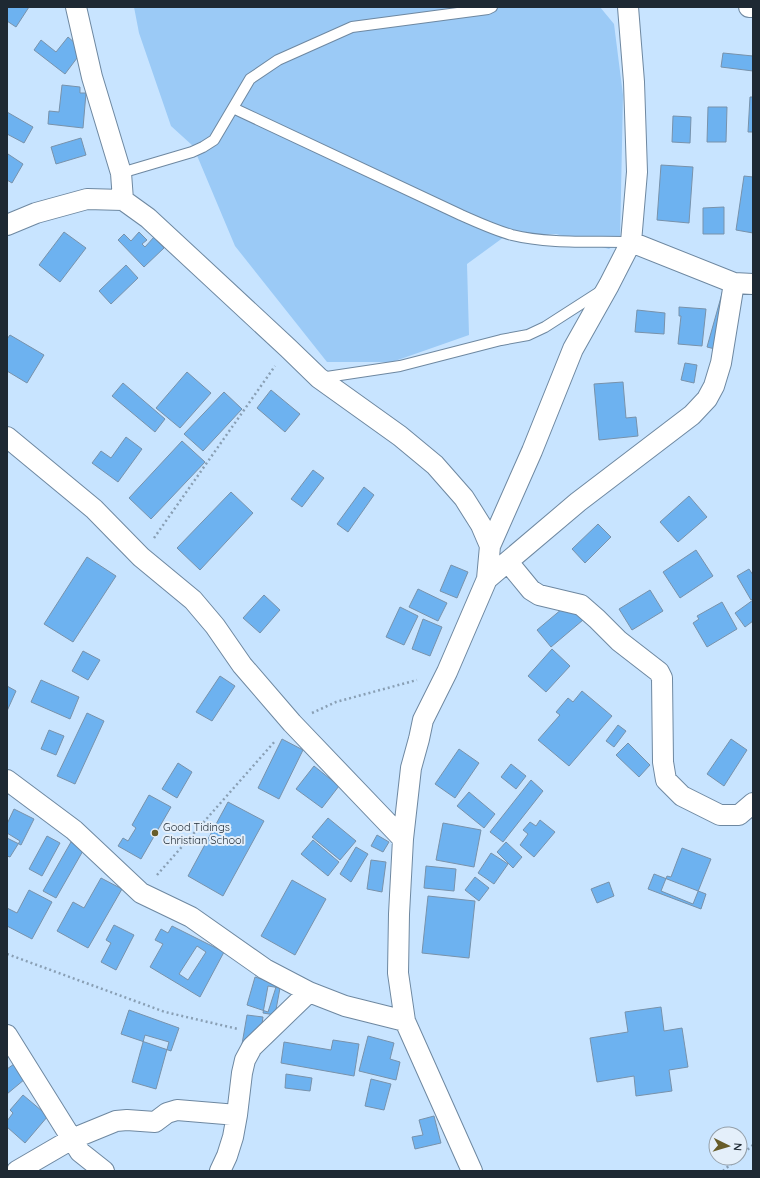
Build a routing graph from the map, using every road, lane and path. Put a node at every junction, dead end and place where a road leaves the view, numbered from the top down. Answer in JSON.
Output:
{"nodes":[{"id":1,"x":76,"y":7,"type":"edge"},
{"id":2,"x":492,"y":7,"type":"edge"},
{"id":3,"x":628,"y":7,"type":"edge"},
{"id":4,"x":749,"y":7,"type":"edge"},
{"id":5,"x":753,"y":8,"type":"edge"},
{"id":6,"x":233,"y":108,"type":"junction"},
{"id":7,"x":121,"y":173,"type":"junction"},
{"id":8,"x":123,"y":200,"type":"junction"},
{"id":9,"x":7,"y":225,"type":"edge"},
{"id":10,"x":631,"y":242,"type":"junction"},
{"id":11,"x":744,"y":283,"type":"edge"},
{"id":12,"x":609,"y":285,"type":"junction"},
{"id":13,"x":288,"y":348,"type":"junction"},
{"id":14,"x":318,"y":378,"type":"junction"},
{"id":15,"x":7,"y":437,"type":"edge"},
{"id":16,"x":490,"y":546,"type":"junction"},
{"id":17,"x":141,"y":557,"type":"junction"},
{"id":18,"x":508,"y":562,"type":"junction"},
{"id":19,"x":487,"y":579,"type":"junction"},
{"id":20,"x":447,"y":672,"type":"junction"},
{"id":21,"x":292,"y":723,"type":"junction"},
{"id":22,"x":7,"y":780,"type":"edge"},
{"id":23,"x":753,"y":803,"type":"edge"},
{"id":24,"x":403,"y":839,"type":"junction"},
{"id":25,"x":141,"y":893,"type":"junction"},
{"id":26,"x":7,"y":954,"type":"edge"},
{"id":27,"x":309,"y":992,"type":"junction"},
{"id":28,"x":405,"y":1021,"type":"junction"},
{"id":29,"x":7,"y":1035,"type":"edge"},
{"id":30,"x":264,"y":1036,"type":"junction"},
{"id":31,"x":237,"y":1114,"type":"junction"},
{"id":32,"x":72,"y":1139,"type":"junction"},
{"id":33,"x":17,"y":1171,"type":"edge"},
{"id":34,"x":104,"y":1171,"type":"edge"},
{"id":35,"x":220,"y":1171,"type":"edge"},
{"id":36,"x":472,"y":1171,"type":"edge"}],
"edges":[{"from":1,"to":7,"type":"street"},
{"from":2,"to":6,"type":"lane"},
{"from":3,"to":10,"type":"street"},
{"from":4,"to":5,"type":"street"},
{"from":6,"to":7,"type":"lane"},
{"from":6,"to":10,"type":"lane"},
{"from":7,"to":8,"type":"street"},
{"from":8,"to":9,"type":"street"},
{"from":8,"to":13,"type":"street"},
{"from":10,"to":11,"type":"street"},
{"from":10,"to":12,"type":"street"},
{"from":11,"to":18,"type":"street"},
{"from":12,"to":14,"type":"lane"},
{"from":12,"to":16,"type":"street"},
{"from":13,"to":14,"type":"street"},
{"from":13,"to":17,"type":"path"},
{"from":14,"to":16,"type":"street"},
{"from":15,"to":17,"type":"street"},
{"from":16,"to":19,"type":"street"},
{"from":17,"to":21,"type":"street"},
{"from":18,"to":19,"type":"street"},
{"from":18,"to":23,"type":"street"},
{"from":19,"to":20,"type":"street"},
{"from":20,"to":21,"type":"path"},
{"from":20,"to":24,"type":"street"},
{"from":21,"to":24,"type":"street"},
{"from":21,"to":25,"type":"path"},
{"from":22,"to":25,"type":"street"},
{"from":24,"to":28,"type":"street"},
{"from":25,"to":27,"type":"street"},
{"from":26,"to":30,"type":"path"},
{"from":27,"to":28,"type":"street"},
{"from":27,"to":30,"type":"street"},
{"from":28,"to":36,"type":"street"},
{"from":29,"to":32,"type":"street"},
{"from":30,"to":31,"type":"street"},
{"from":31,"to":32,"type":"street"},
{"from":31,"to":35,"type":"street"},
{"from":32,"to":33,"type":"street"},
{"from":32,"to":34,"type":"street"}]}
